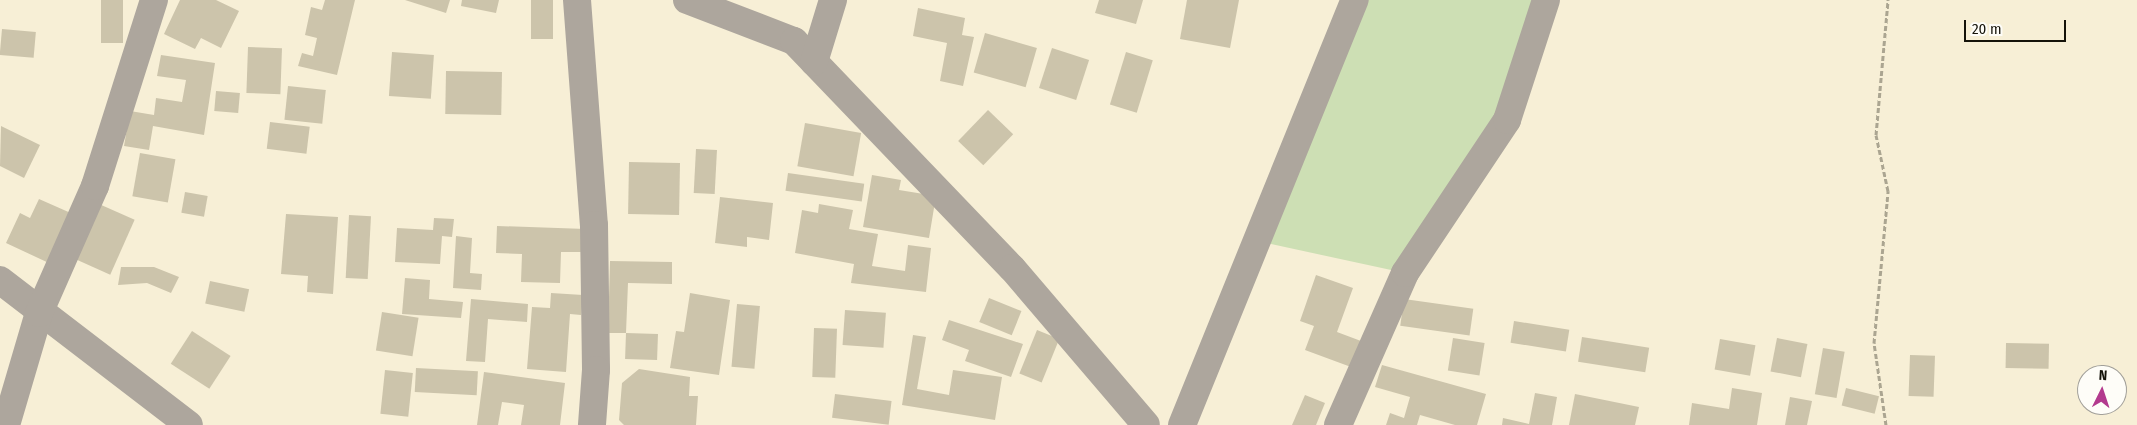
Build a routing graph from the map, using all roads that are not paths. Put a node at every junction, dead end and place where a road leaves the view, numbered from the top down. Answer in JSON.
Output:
{"nodes":[{"id":1,"x":154,"y":0,"type":"edge"},
{"id":2,"x":577,"y":0,"type":"edge"},
{"id":3,"x":687,"y":0,"type":"edge"},
{"id":4,"x":833,"y":0,"type":"edge"},
{"id":5,"x":1355,"y":0,"type":"edge"},
{"id":6,"x":1546,"y":0,"type":"edge"},
{"id":7,"x":814,"y":62,"type":"junction"},
{"id":8,"x":0,"y":280,"type":"edge"},
{"id":9,"x":39,"y":313,"type":"junction"},
{"id":10,"x":6,"y":425,"type":"edge"},
{"id":11,"x":189,"y":425,"type":"edge"},
{"id":12,"x":592,"y":425,"type":"edge"},
{"id":13,"x":1146,"y":425,"type":"edge"},
{"id":14,"x":1182,"y":425,"type":"edge"},
{"id":15,"x":1338,"y":425,"type":"edge"}],
"edges":[{"from":1,"to":9,"type":"street"},
{"from":2,"to":12,"type":"street"},
{"from":3,"to":7,"type":"street"},
{"from":4,"to":7,"type":"street"},
{"from":5,"to":14,"type":"street"},
{"from":6,"to":15,"type":"street"},
{"from":7,"to":13,"type":"street"},
{"from":8,"to":9,"type":"street"},
{"from":9,"to":10,"type":"street"},
{"from":9,"to":11,"type":"street"}]}
